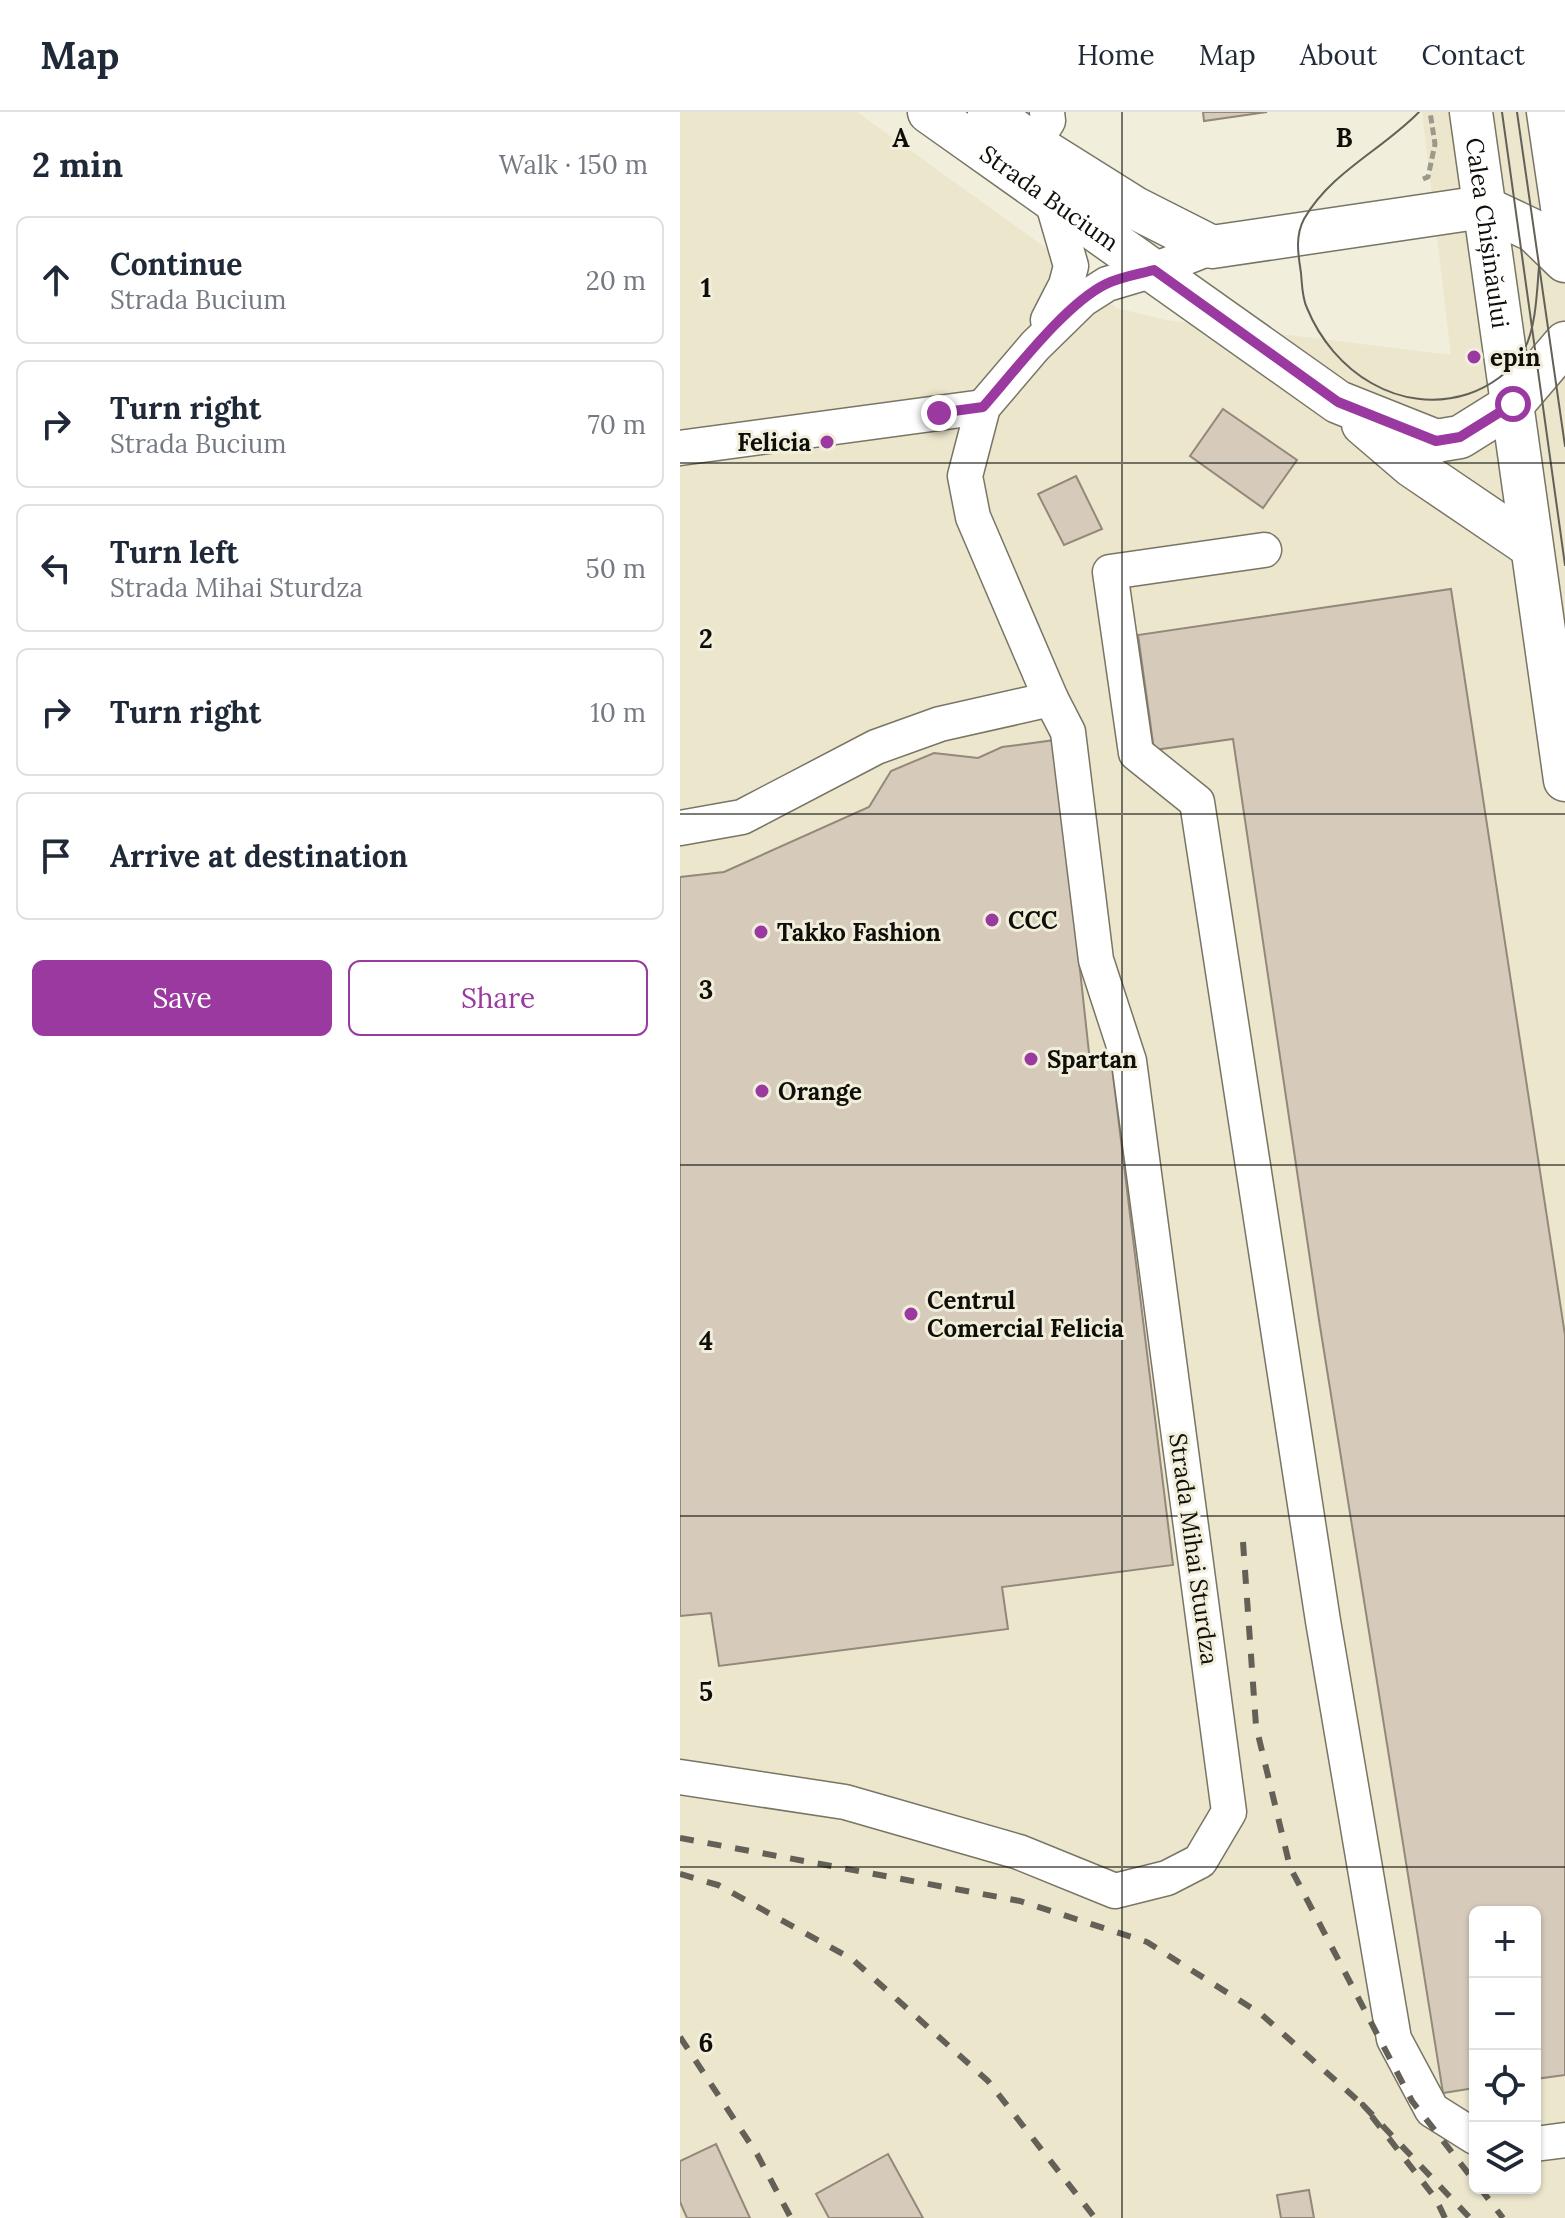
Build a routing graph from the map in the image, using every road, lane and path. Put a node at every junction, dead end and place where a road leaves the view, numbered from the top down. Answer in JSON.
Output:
{"nodes":[{"id":1,"x":929,"y":112,"type":"edge"},
{"id":2,"x":989,"y":112,"type":"edge"},
{"id":3,"x":1430,"y":112,"type":"edge"},
{"id":4,"x":1471,"y":112,"type":"edge"},
{"id":5,"x":1548,"y":112,"type":"edge"},
{"id":6,"x":1040,"y":128,"type":"edge"},
{"id":7,"x":1414,"y":184,"type":"dead end"},
{"id":8,"x":1051,"y":197,"type":"junction"},
{"id":9,"x":1483,"y":207,"type":"junction"},
{"id":10,"x":1565,"y":227,"type":"edge"},
{"id":11,"x":1212,"y":247,"type":"junction"},
{"id":12,"x":1565,"y":261,"type":"edge"},
{"id":13,"x":1154,"y":270,"type":"junction"},
{"id":14,"x":1565,"y":343,"type":"edge"},
{"id":15,"x":1035,"y":346,"type":"junction"},
{"id":16,"x":1338,"y":402,"type":"junction"},
{"id":17,"x":1513,"y":404,"type":"junction"},
{"id":18,"x":983,"y":407,"type":"junction"},
{"id":19,"x":680,"y":448,"type":"edge"},
{"id":20,"x":1530,"y":546,"type":"junction"},
{"id":21,"x":1264,"y":550,"type":"dead end"},
{"id":22,"x":1051,"y":699,"type":"junction"},
{"id":23,"x":1565,"y":780,"type":"edge"},
{"id":24,"x":680,"y":828,"type":"edge"},
{"id":25,"x":680,"y":1777,"type":"edge"},
{"id":26,"x":1469,"y":2133,"type":"edge"},
{"id":27,"x":1565,"y":2140,"type":"edge"},
{"id":28,"x":1541,"y":2143,"type":"edge"}],
"edges":[{"from":1,"to":8,"type":"main road","name":"Strada Bucium"},
{"from":2,"to":6,"type":"main road","name":"Strada Bucium"},
{"from":3,"to":7,"type":"path"},
{"from":4,"to":9,"type":"main road","name":"Calea Chișinăului"},
{"from":5,"to":10,"type":"main road"},
{"from":6,"to":11,"type":"main road","name":"Strada Bucium"},
{"from":8,"to":13,"type":"main road","name":"Strada Bucium"},
{"from":8,"to":15,"type":"lane","name":"Strada Mihai Sturdza"},
{"from":9,"to":11,"type":"main road"},
{"from":9,"to":12,"type":"main road"},
{"from":9,"to":17,"type":"main road","name":"Calea Chișinăului"},
{"from":11,"to":13,"type":"lane","name":"Strada Mihai Sturdza"},
{"from":13,"to":15,"type":"lane","name":"Strada Mihai Sturdza"},
{"from":13,"to":16,"type":"main road","name":"Strada Bucium"},
{"from":14,"to":17,"type":"main road","name":"Strada Bucium"},
{"from":15,"to":18,"type":"lane","name":"Strada Mihai Sturdza"},
{"from":16,"to":17,"type":"main road","name":"Strada Bucium"},
{"from":16,"to":20,"type":"main road"},
{"from":17,"to":20,"type":"main road","name":"Calea Chișinăului"},
{"from":18,"to":19,"type":"lane"},
{"from":18,"to":22,"type":"lane","name":"Strada Mihai Sturdza"},
{"from":20,"to":23,"type":"main road","name":"Calea Chișinăului"},
{"from":21,"to":26,"type":"lane"},
{"from":22,"to":24,"type":"lane"},
{"from":22,"to":25,"type":"lane","name":"Strada Mihai Sturdza"},
{"from":27,"to":28,"type":"lane"}]}
